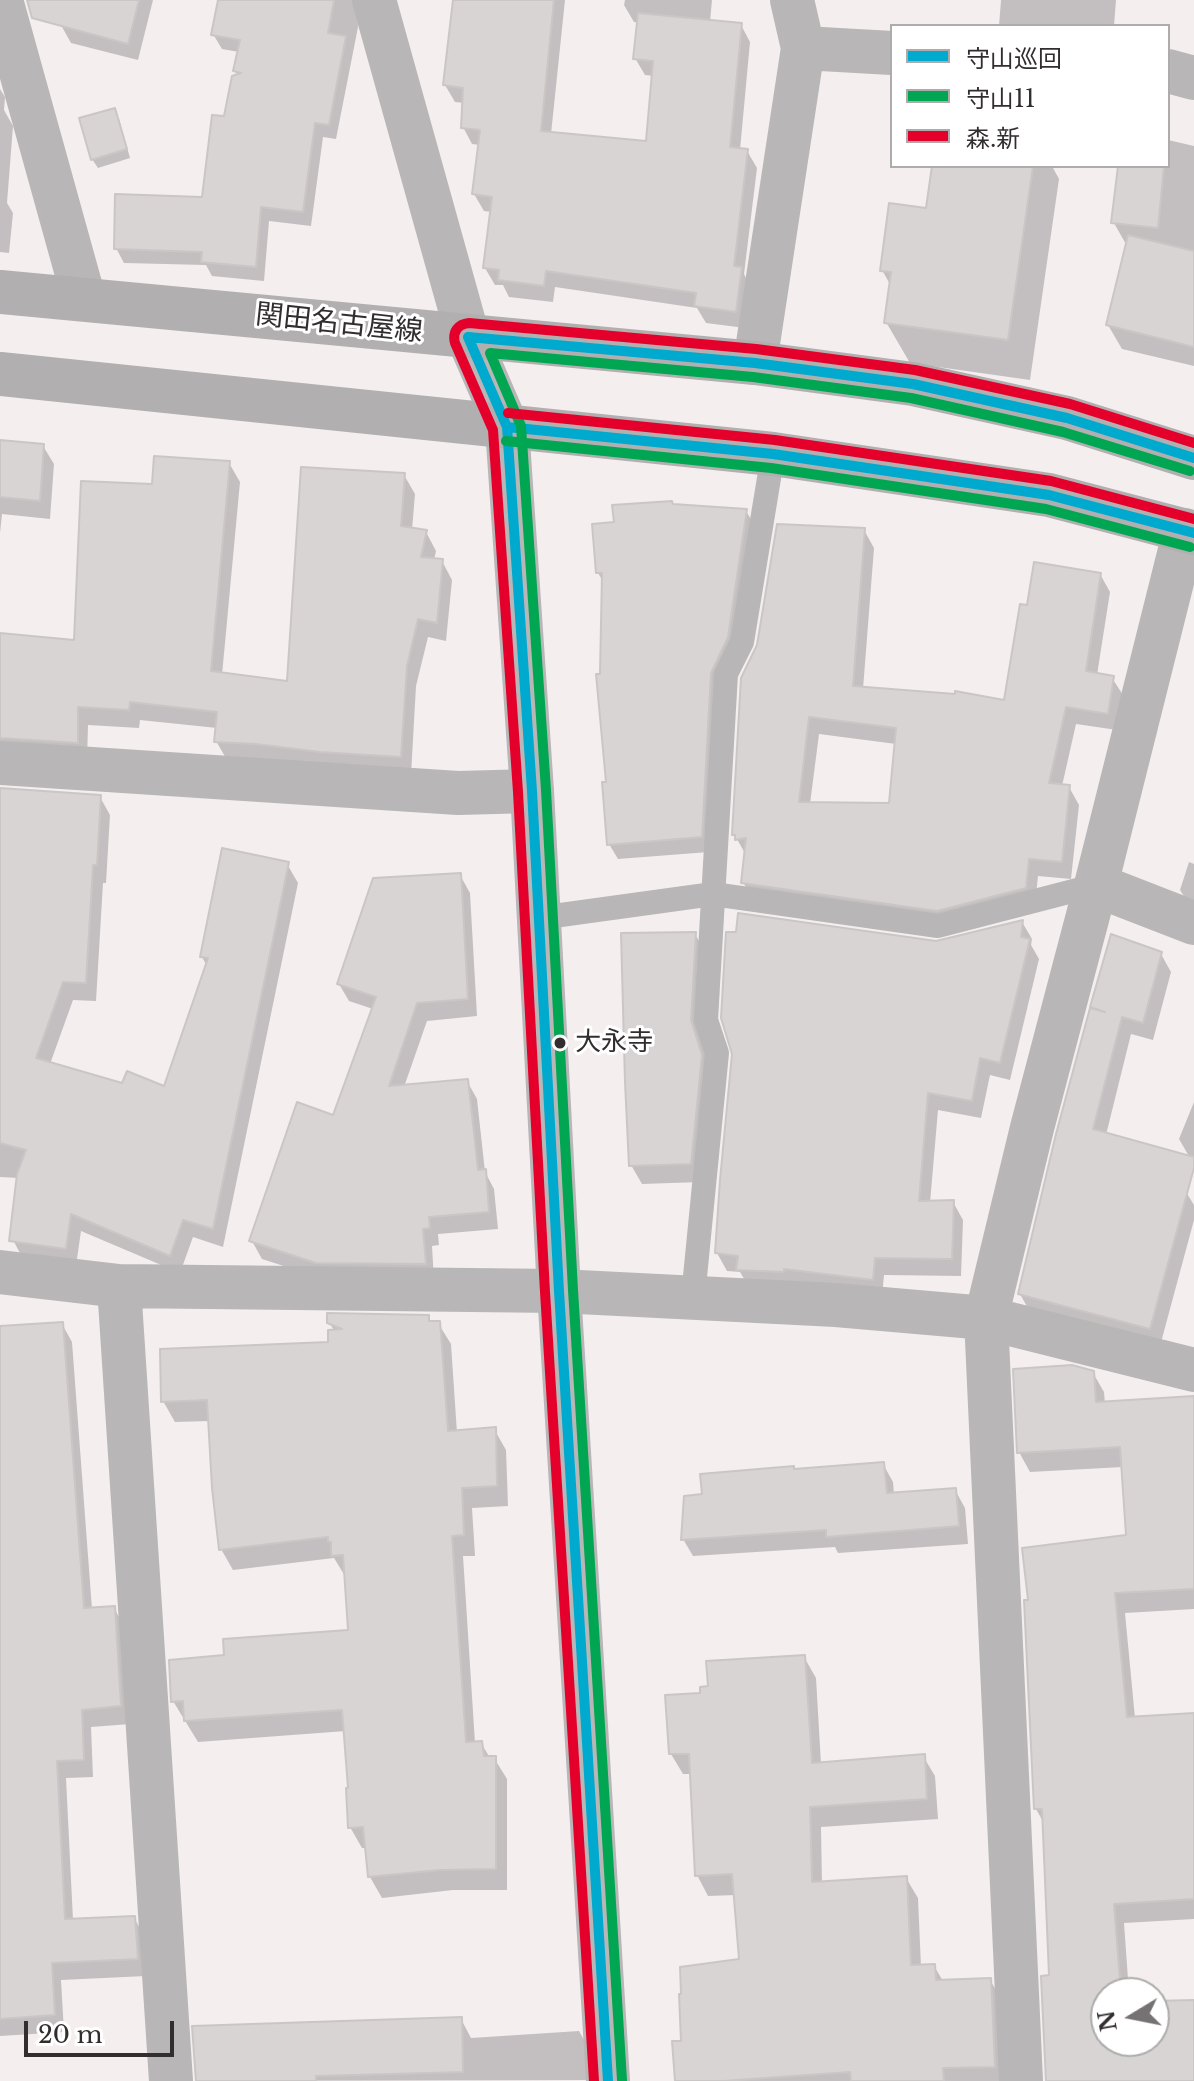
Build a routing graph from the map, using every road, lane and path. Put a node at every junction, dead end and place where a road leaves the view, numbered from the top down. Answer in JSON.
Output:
{"nodes":[{"id":1,"x":374,"y":0,"type":"edge"},
{"id":2,"x":792,"y":0,"type":"edge"},
{"id":3,"x":2,"y":12,"type":"edge"},
{"id":4,"x":803,"y":48,"type":"junction"},
{"id":5,"x":890,"y":53,"type":"edge"},
{"id":6,"x":1170,"y":72,"type":"edge"},
{"id":7,"x":1194,"y":78,"type":"edge"},
{"id":8,"x":0,"y":292,"type":"edge"},
{"id":9,"x":84,"y":299,"type":"junction"},
{"id":10,"x":468,"y":337,"type":"junction"},
{"id":11,"x":755,"y":363,"type":"junction"},
{"id":12,"x":0,"y":374,"type":"edge"},
{"id":13,"x":507,"y":427,"type":"junction"},
{"id":14,"x":773,"y":454,"type":"junction"},
{"id":15,"x":1194,"y":458,"type":"edge"},
{"id":16,"x":1190,"y":531,"type":"edge"},
{"id":17,"x":0,"y":763,"type":"edge"},
{"id":18,"x":532,"y":791,"type":"junction"},
{"id":19,"x":1096,"y":885,"type":"junction"},
{"id":20,"x":713,"y":894,"type":"junction"},
{"id":21,"x":539,"y":918,"type":"junction"},
{"id":22,"x":1194,"y":923,"type":"edge"},
{"id":23,"x":0,"y":1272,"type":"edge"},
{"id":24,"x":119,"y":1286,"type":"junction"},
{"id":25,"x":559,"y":1291,"type":"junction"},
{"id":26,"x":693,"y":1297,"type":"junction"},
{"id":27,"x":986,"y":1318,"type":"junction"},
{"id":28,"x":1194,"y":1370,"type":"edge"},
{"id":29,"x":171,"y":2081,"type":"edge"},
{"id":30,"x":608,"y":2081,"type":"edge"},
{"id":31,"x":1021,"y":2081,"type":"edge"}],
"edges":[{"from":1,"to":10,"type":"street"},
{"from":2,"to":4,"type":"street"},
{"from":3,"to":9,"type":"street"},
{"from":4,"to":5,"type":"street"},
{"from":4,"to":11,"type":"street"},
{"from":6,"to":7,"type":"street"},
{"from":8,"to":9,"type":"main road","name":"関田名古屋線"},
{"from":9,"to":10,"type":"main road","name":"関田名古屋線"},
{"from":10,"to":11,"type":"main road","name":"関田名古屋線"},
{"from":10,"to":13,"type":"street"},
{"from":11,"to":15,"type":"main road","name":"関田名古屋線"},
{"from":12,"to":13,"type":"main road"},
{"from":13,"to":14,"type":"main road"},
{"from":13,"to":18,"type":"street"},
{"from":14,"to":16,"type":"main road"},
{"from":14,"to":20,"type":"lane"},
{"from":16,"to":19,"type":"street"},
{"from":17,"to":18,"type":"street"},
{"from":18,"to":21,"type":"street"},
{"from":19,"to":20,"type":"lane"},
{"from":19,"to":22,"type":"street"},
{"from":19,"to":27,"type":"street"},
{"from":20,"to":21,"type":"lane"},
{"from":20,"to":26,"type":"lane"},
{"from":21,"to":25,"type":"street"},
{"from":23,"to":24,"type":"street"},
{"from":24,"to":25,"type":"street"},
{"from":24,"to":29,"type":"street"},
{"from":25,"to":26,"type":"street"},
{"from":25,"to":30,"type":"street"},
{"from":26,"to":27,"type":"street"},
{"from":27,"to":28,"type":"street"},
{"from":27,"to":31,"type":"street"}]}
